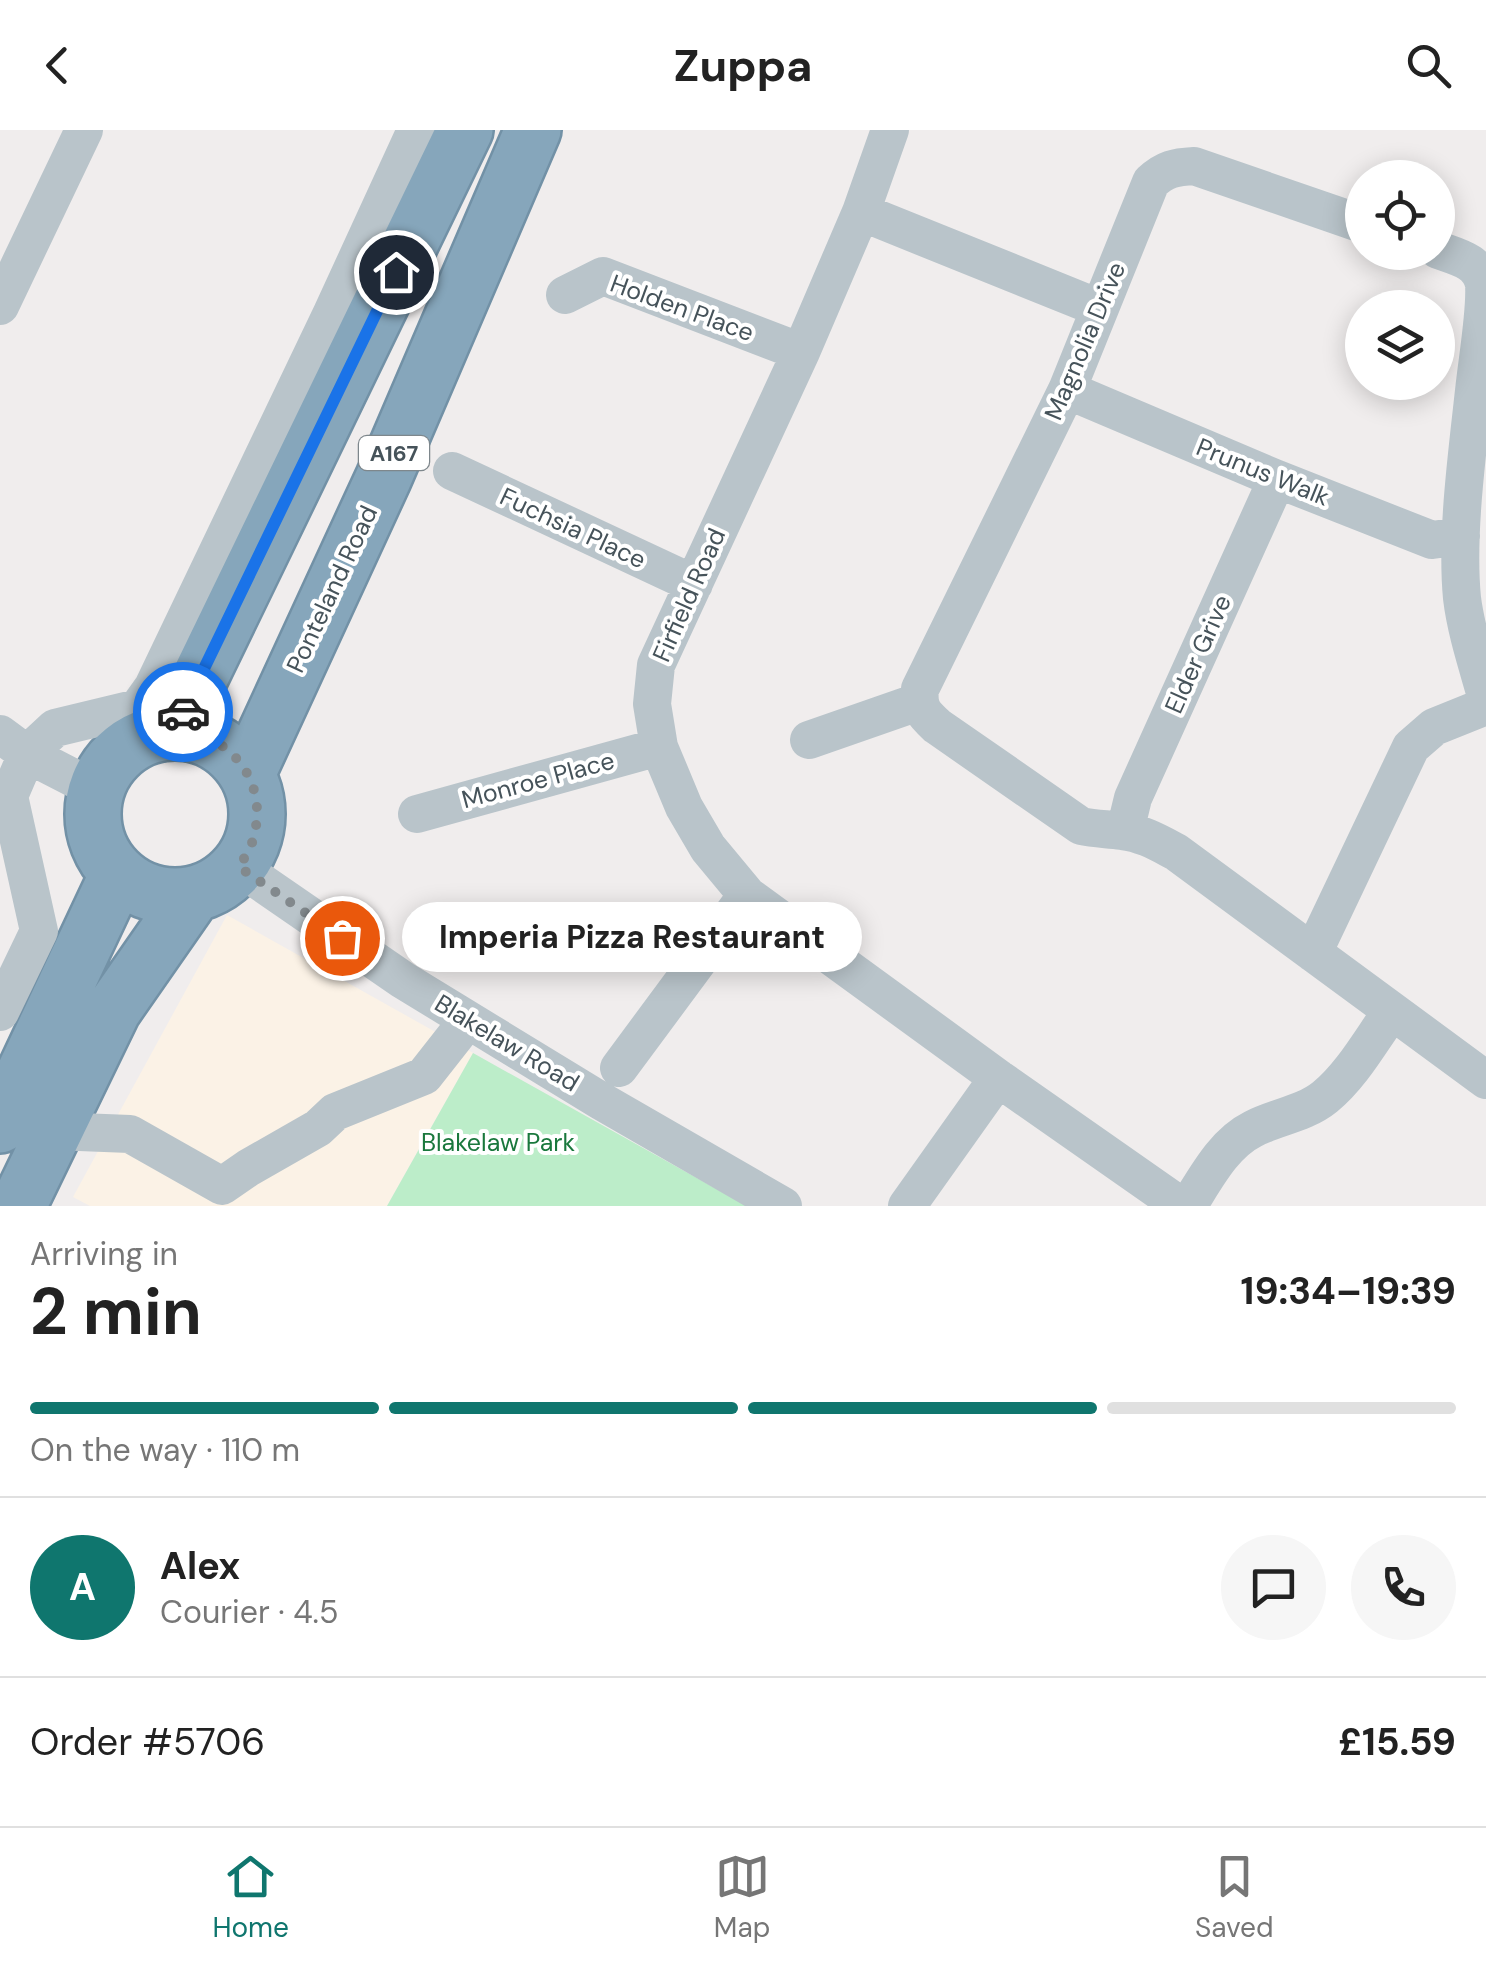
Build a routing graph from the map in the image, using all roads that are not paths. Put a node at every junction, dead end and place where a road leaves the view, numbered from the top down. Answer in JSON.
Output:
{"nodes":[{"id":1,"x":84,"y":130,"type":"edge"},
{"id":2,"x":416,"y":130,"type":"edge"},
{"id":3,"x":465,"y":130,"type":"edge"},
{"id":4,"x":533,"y":130,"type":"edge"},
{"id":5,"x":887,"y":131,"type":"edge"},
{"id":6,"x":861,"y":212,"type":"junction"},
{"id":7,"x":1345,"y":218,"type":"edge"},
{"id":8,"x":1455,"y":256,"type":"edge"},
{"id":9,"x":565,"y":295,"type":"dead end"},
{"id":10,"x":0,"y":306,"type":"edge"},
{"id":11,"x":1099,"y":308,"type":"junction"},
{"id":12,"x":800,"y":352,"type":"junction"},
{"id":13,"x":1067,"y":390,"type":"junction"},
{"id":14,"x":452,"y":472,"type":"dead end"},
{"id":15,"x":1277,"y":479,"type":"junction"},
{"id":16,"x":1461,"y":536,"type":"junction"},
{"id":17,"x":694,"y":584,"type":"junction"},
{"id":18,"x":1486,"y":696,"type":"edge"},
{"id":19,"x":918,"y":702,"type":"junction"},
{"id":20,"x":1486,"y":706,"type":"edge"},
{"id":21,"x":174,"y":730,"type":"junction"},
{"id":22,"x":809,"y":740,"type":"dead end"},
{"id":23,"x":14,"y":744,"type":"edge"},
{"id":24,"x":659,"y":747,"type":"junction"},
{"id":25,"x":248,"y":772,"type":"junction"},
{"id":26,"x":95,"y":789,"type":"junction"},
{"id":27,"x":417,"y":814,"type":"dead end"},
{"id":28,"x":1125,"y":831,"type":"junction"},
{"id":29,"x":239,"y":867,"type":"junction"},
{"id":30,"x":118,"y":874,"type":"junction"},
{"id":31,"x":193,"y":895,"type":"junction"},
{"id":32,"x":747,"y":895,"type":"junction"},
{"id":33,"x":1312,"y":953,"type":"junction"},
{"id":34,"x":1392,"y":1011,"type":"junction"},
{"id":35,"x":0,"y":1012,"type":"edge"},
{"id":36,"x":468,"y":1020,"type":"junction"},
{"id":37,"x":619,"y":1068,"type":"dead end"},
{"id":38,"x":998,"y":1078,"type":"junction"},
{"id":39,"x":1486,"y":1080,"type":"edge"},
{"id":40,"x":0,"y":1124,"type":"edge"},
{"id":41,"x":54,"y":1131,"type":"junction"},
{"id":42,"x":1197,"y":1202,"type":"edge"},
{"id":43,"x":18,"y":1206,"type":"edge"},
{"id":44,"x":783,"y":1206,"type":"edge"},
{"id":45,"x":907,"y":1206,"type":"edge"}],
"edges":[{"from":1,"to":10,"type":"street"},
{"from":2,"to":23,"type":"street"},
{"from":3,"to":21,"type":"highway"},
{"from":4,"to":25,"type":"highway","name":"Ponteland Road","number":"A167"},
{"from":5,"to":6,"type":"street","name":"Firfield Road"},
{"from":6,"to":11,"type":"street"},
{"from":6,"to":12,"type":"street","name":"Firfield Road"},
{"from":7,"to":11,"type":"street","name":"Magnolia Drive"},
{"from":8,"to":16,"type":"street"},
{"from":9,"to":12,"type":"street","name":"Holden Place"},
{"from":11,"to":13,"type":"street","name":"Magnolia Drive"},
{"from":12,"to":17,"type":"street","name":"Firfield Road"},
{"from":13,"to":15,"type":"street","name":"Prunus Walk"},
{"from":13,"to":19,"type":"street","name":"Magnolia Drive"},
{"from":14,"to":17,"type":"street","name":"Fuchsia Place"},
{"from":15,"to":16,"type":"street","name":"Prunus Walk"},
{"from":15,"to":28,"type":"street","name":"Elder Grive"},
{"from":16,"to":18,"type":"street"},
{"from":17,"to":24,"type":"street","name":"Firfield Road"},
{"from":19,"to":22,"type":"street"},
{"from":19,"to":28,"type":"street"},
{"from":20,"to":33,"type":"street"},
{"from":21,"to":25,"type":"highway"},
{"from":21,"to":26,"type":"highway"},
{"from":23,"to":26,"type":"street"},
{"from":23,"to":35,"type":"street"},
{"from":24,"to":27,"type":"street","name":"Monroe Place"},
{"from":24,"to":32,"type":"street","name":"Firfield Road"},
{"from":25,"to":29,"type":"highway"},
{"from":26,"to":30,"type":"highway"},
{"from":28,"to":33,"type":"street"},
{"from":29,"to":31,"type":"highway"},
{"from":29,"to":36,"type":"street","name":"Blakelaw Road"},
{"from":30,"to":31,"type":"highway"},
{"from":30,"to":40,"type":"highway"},
{"from":31,"to":41,"type":"highway"},
{"from":32,"to":37,"type":"street"},
{"from":32,"to":38,"type":"street","name":"Firfield Road"},
{"from":33,"to":34,"type":"street"},
{"from":34,"to":39,"type":"street"},
{"from":34,"to":42,"type":"street"},
{"from":36,"to":41,"type":"street"},
{"from":36,"to":44,"type":"street","name":"Blakelaw Road"},
{"from":38,"to":42,"type":"street","name":"Firfield Road"},
{"from":38,"to":45,"type":"street"},
{"from":41,"to":43,"type":"highway"}]}
